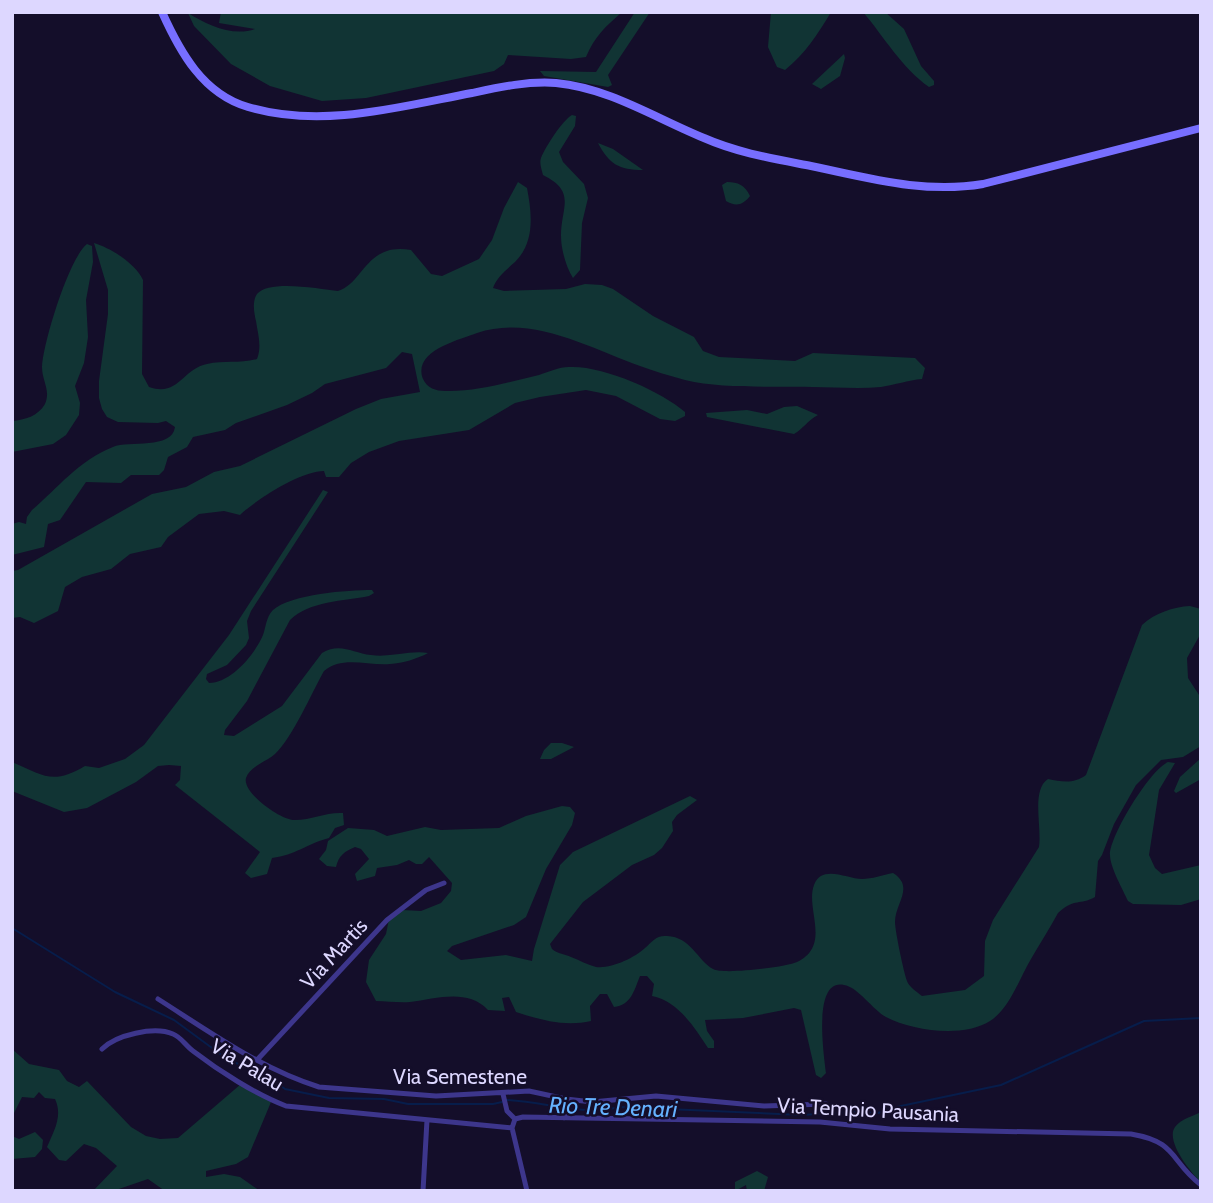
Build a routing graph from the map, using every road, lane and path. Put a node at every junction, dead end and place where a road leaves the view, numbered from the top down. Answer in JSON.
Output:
{"nodes":[{"id":1,"x":162,"y":12,"type":"edge"},
{"id":2,"x":1201,"y":128,"type":"edge"},
{"id":3,"x":444,"y":883,"type":"dead end"},
{"id":4,"x":158,"y":999,"type":"dead end"},
{"id":5,"x":102,"y":1049,"type":"dead end"},
{"id":6,"x":257,"y":1060,"type":"junction"},
{"id":7,"x":503,"y":1094,"type":"junction"},
{"id":8,"x":566,"y":1099,"type":"junction"},
{"id":9,"x":826,"y":1104,"type":"dead end"},
{"id":10,"x":564,"y":1118,"type":"junction"},
{"id":11,"x":514,"y":1119,"type":"junction"},
{"id":12,"x":427,"y":1120,"type":"junction"},
{"id":13,"x":512,"y":1128,"type":"junction"},
{"id":14,"x":1201,"y":1185,"type":"edge"},
{"id":15,"x":424,"y":1191,"type":"edge"},
{"id":16,"x":527,"y":1191,"type":"edge"}],
"edges":[{"from":1,"to":2,"type":"main road"},
{"from":3,"to":6,"type":"street","name":"Via Martis"},
{"from":4,"to":6,"type":"street","name":"Via Semestene"},
{"from":5,"to":12,"type":"street","name":"Via Palau"},
{"from":6,"to":7,"type":"street","name":"Via Semestene"},
{"from":7,"to":8,"type":"street","name":"Via Semestene"},
{"from":7,"to":11,"type":"street"},
{"from":8,"to":9,"type":"street","name":"Via Semestene"},
{"from":8,"to":10,"type":"street"},
{"from":10,"to":11,"type":"street","name":"Via Tempio Pausania"},
{"from":10,"to":14,"type":"street","name":"Via Tempio Pausania"},
{"from":11,"to":13,"type":"street"},
{"from":12,"to":13,"type":"street","name":"Via Palau"},
{"from":12,"to":15,"type":"street"},
{"from":13,"to":16,"type":"street"}]}
